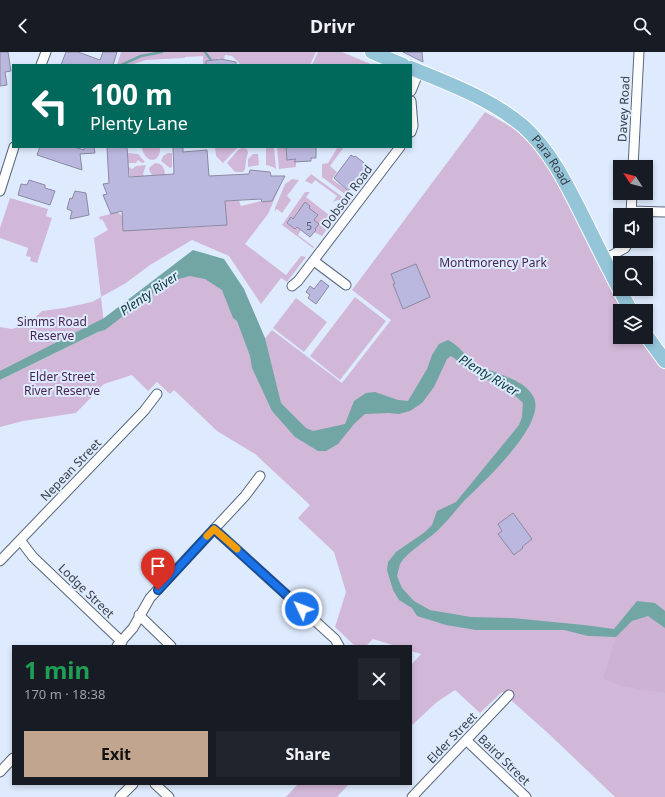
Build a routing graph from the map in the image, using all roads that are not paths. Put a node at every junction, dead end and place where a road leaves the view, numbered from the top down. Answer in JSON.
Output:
{"nodes":[{"id":1,"x":46,"y":52,"type":"edge"},
{"id":2,"x":372,"y":52,"type":"edge"},
{"id":3,"x":639,"y":52,"type":"edge"},
{"id":4,"x":396,"y":59,"type":"edge"},
{"id":5,"x":41,"y":64,"type":"edge"},
{"id":6,"x":415,"y":70,"type":"edge"},
{"id":7,"x":412,"y":86,"type":"edge"},
{"id":8,"x":412,"y":114,"type":"edge"},
{"id":9,"x":412,"y":129,"type":"edge"},
{"id":10,"x":14,"y":148,"type":"edge"},
{"id":11,"x":399,"y":148,"type":"edge"},
{"id":12,"x":633,"y":160,"type":"edge"},
{"id":13,"x":0,"y":191,"type":"edge"},
{"id":14,"x":653,"y":212,"type":"edge"},
{"id":15,"x":665,"y":212,"type":"edge"},
{"id":16,"x":625,"y":248,"type":"edge"},
{"id":17,"x":605,"y":259,"type":"junction"},
{"id":18,"x":314,"y":261,"type":"junction"},
{"id":19,"x":346,"y":285,"type":"dead end"},
{"id":20,"x":292,"y":286,"type":"dead end"},
{"id":21,"x":628,"y":304,"type":"edge"},
{"id":22,"x":653,"y":344,"type":"edge"},
{"id":23,"x":665,"y":360,"type":"edge"},
{"id":24,"x":157,"y":394,"type":"dead end"},
{"id":25,"x":260,"y":476,"type":"dead end"},
{"id":26,"x":214,"y":529,"type":"junction"},
{"id":27,"x":17,"y":543,"type":"junction"},
{"id":28,"x":0,"y":561,"type":"edge"},
{"id":29,"x":139,"y":615,"type":"junction"},
{"id":30,"x":120,"y":644,"type":"edge"},
{"id":31,"x":170,"y":645,"type":"edge"},
{"id":32,"x":338,"y":645,"type":"edge"},
{"id":33,"x":509,"y":695,"type":"dead end"},
{"id":34,"x":466,"y":740,"type":"junction"},
{"id":35,"x":12,"y":759,"type":"edge"},
{"id":36,"x":0,"y":772,"type":"edge"},
{"id":37,"x":132,"y":785,"type":"edge"},
{"id":38,"x":156,"y":785,"type":"edge"},
{"id":39,"x":120,"y":797,"type":"edge"},
{"id":40,"x":169,"y":797,"type":"edge"},
{"id":41,"x":412,"y":797,"type":"edge"},
{"id":42,"x":526,"y":797,"type":"edge"}],
"edges":[{"from":1,"to":5,"type":"street"},
{"from":2,"to":4,"type":"main road"},
{"from":3,"to":12,"type":"street","name":"Davey Road"},
{"from":6,"to":7,"type":"street"},
{"from":6,"to":17,"type":"main road","name":"Para Road"},
{"from":8,"to":9,"type":"street"},
{"from":10,"to":13,"type":"street"},
{"from":11,"to":18,"type":"street","name":"Dobson Road"},
{"from":14,"to":15,"type":"street"},
{"from":16,"to":17,"type":"street"},
{"from":17,"to":21,"type":"main road","name":"Para Road"},
{"from":18,"to":19,"type":"street"},
{"from":18,"to":20,"type":"street","name":"Dobson Road"},
{"from":22,"to":23,"type":"main road"},
{"from":24,"to":27,"type":"street","name":"Nepean Street"},
{"from":25,"to":26,"type":"street"},
{"from":26,"to":29,"type":"street"},
{"from":26,"to":32,"type":"street"},
{"from":27,"to":28,"type":"street","name":"Nepean Street"},
{"from":27,"to":30,"type":"street","name":"Lodge Street"},
{"from":29,"to":30,"type":"street"},
{"from":29,"to":31,"type":"street"},
{"from":33,"to":34,"type":"street","name":"Elder Street"},
{"from":34,"to":41,"type":"street","name":"Elder Street"},
{"from":34,"to":42,"type":"street","name":"Baird Street"},
{"from":35,"to":36,"type":"street"},
{"from":37,"to":39,"type":"street"},
{"from":38,"to":40,"type":"street"}]}
